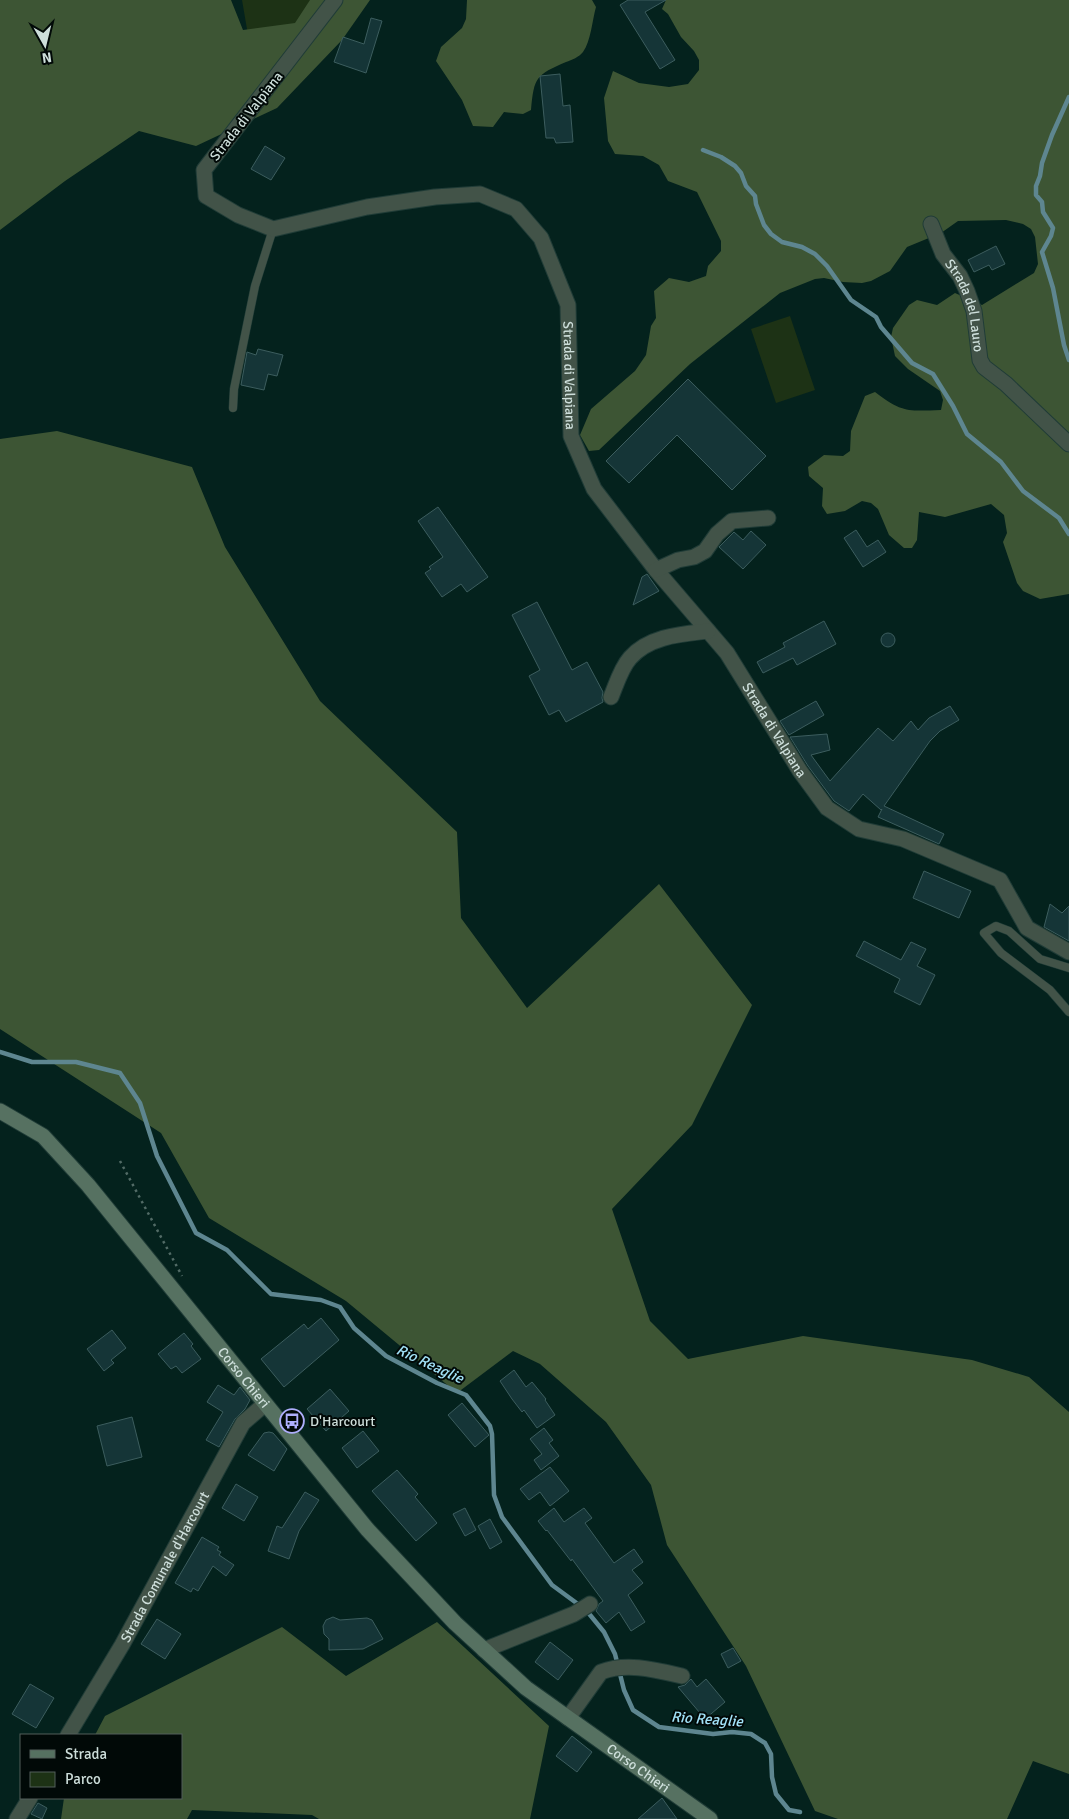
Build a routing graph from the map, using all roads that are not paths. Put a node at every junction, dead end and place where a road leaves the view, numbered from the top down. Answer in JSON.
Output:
{"nodes":[{"id":1,"x":335,"y":0,"type":"edge"},
{"id":2,"x":931,"y":224,"type":"dead end"},
{"id":3,"x":273,"y":229,"type":"junction"},
{"id":4,"x":233,"y":408,"type":"dead end"},
{"id":5,"x":1069,"y":444,"type":"edge"},
{"id":6,"x":768,"y":518,"type":"dead end"},
{"id":7,"x":656,"y":570,"type":"junction"},
{"id":8,"x":708,"y":631,"type":"junction"},
{"id":9,"x":611,"y":697,"type":"dead end"},
{"id":10,"x":1069,"y":952,"type":"edge"},
{"id":11,"x":1069,"y":968,"type":"edge"},
{"id":12,"x":1069,"y":1012,"type":"edge"},
{"id":13,"x":0,"y":1111,"type":"edge"},
{"id":14,"x":265,"y":1404,"type":"junction"},
{"id":15,"x":590,"y":1604,"type":"dead end"},
{"id":16,"x":484,"y":1650,"type":"junction"},
{"id":17,"x":682,"y":1676,"type":"dead end"},
{"id":18,"x":568,"y":1718,"type":"junction"},
{"id":19,"x":69,"y":1734,"type":"edge"},
{"id":20,"x":29,"y":1799,"type":"edge"},
{"id":21,"x":17,"y":1819,"type":"edge"},
{"id":22,"x":710,"y":1819,"type":"edge"}],
"edges":[{"from":1,"to":3,"type":"street","name":"Strada di Valpiana"},
{"from":2,"to":5,"type":"street","name":"Strada del Lauro"},
{"from":3,"to":4,"type":"lane"},
{"from":3,"to":7,"type":"street","name":"Strada di Valpiana"},
{"from":6,"to":7,"type":"street"},
{"from":7,"to":8,"type":"street","name":"Strada di Valpiana"},
{"from":8,"to":9,"type":"street"},
{"from":8,"to":10,"type":"street","name":"Strada di Valpiana"},
{"from":11,"to":12,"type":"lane"},
{"from":13,"to":14,"type":"main road","name":"Corso Chieri"},
{"from":14,"to":16,"type":"main road","name":"Corso Chieri"},
{"from":14,"to":19,"type":"street","name":"Strada Comunale d'Harcourt"},
{"from":15,"to":16,"type":"street"},
{"from":16,"to":18,"type":"main road","name":"Corso Chieri"},
{"from":17,"to":18,"type":"street"},
{"from":18,"to":22,"type":"main road","name":"Corso Chieri"},
{"from":20,"to":21,"type":"street"}]}
